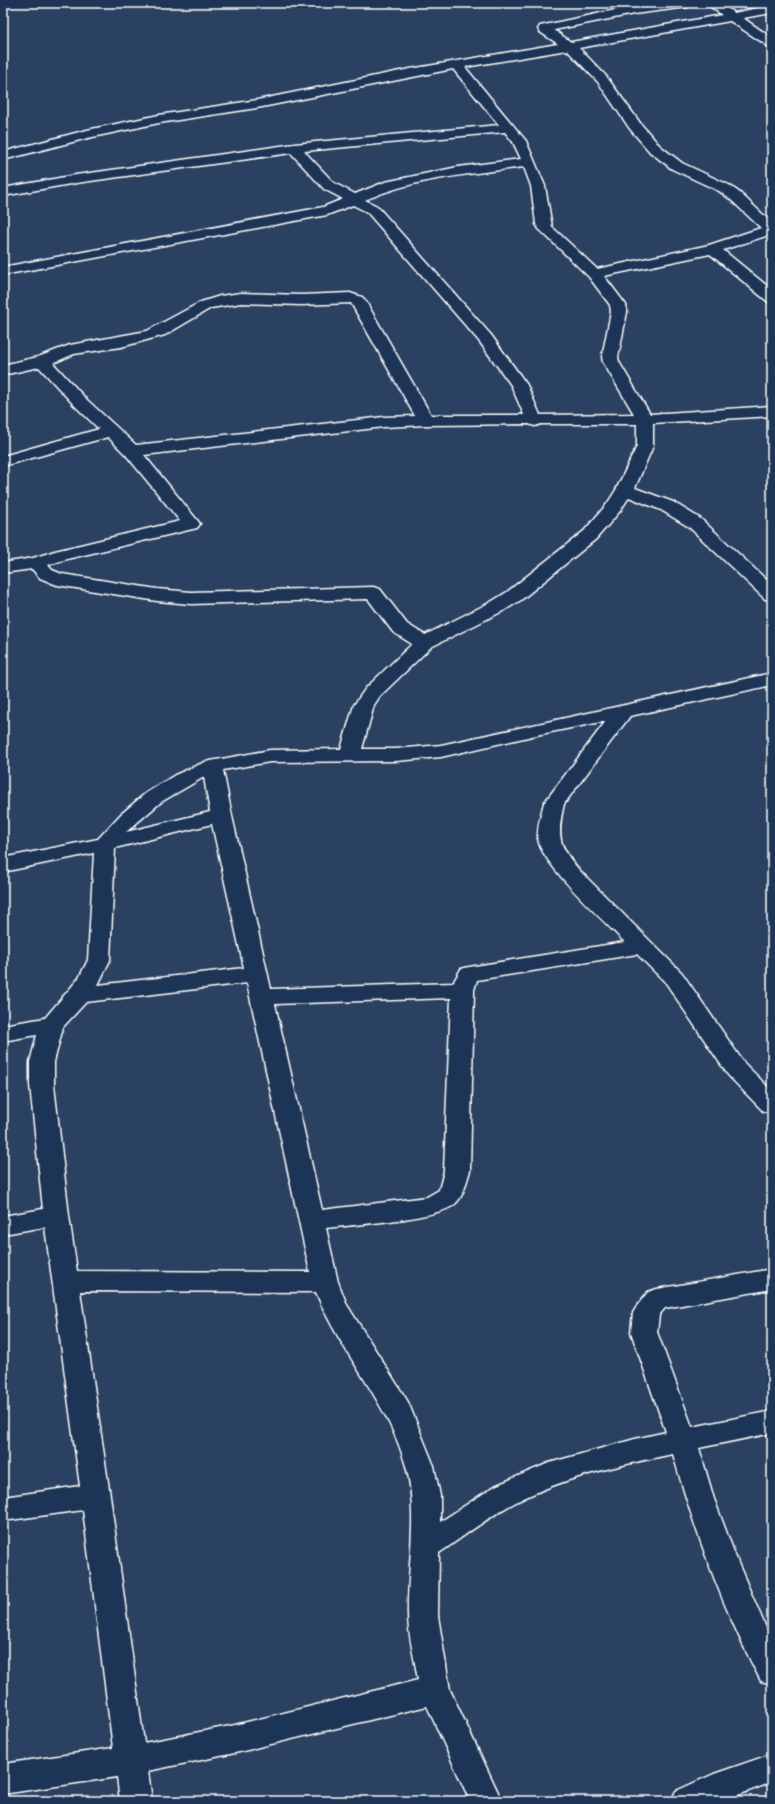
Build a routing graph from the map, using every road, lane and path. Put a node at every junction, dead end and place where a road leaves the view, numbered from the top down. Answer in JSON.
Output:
{"nodes":[{"id":1,"x":688,"y":3,"type":"edge"},
{"id":2,"x":712,"y":3,"type":"edge"},
{"id":3,"x":772,"y":9,"type":"edge"},
{"id":4,"x":732,"y":16,"type":"junction"},
{"id":5,"x":772,"y":43,"type":"edge"},
{"id":6,"x":570,"y":46,"type":"junction"},
{"id":7,"x":456,"y":64,"type":"junction"},
{"id":8,"x":508,"y":128,"type":"junction"},
{"id":9,"x":294,"y":148,"type":"junction"},
{"id":10,"x":3,"y":156,"type":"edge"},
{"id":11,"x":530,"y":162,"type":"junction"},
{"id":12,"x":3,"y":192,"type":"edge"},
{"id":13,"x":355,"y":200,"type":"junction"},
{"id":14,"x":768,"y":226,"type":"edge"},
{"id":15,"x":713,"y":248,"type":"junction"},
{"id":16,"x":3,"y":271,"type":"edge"},
{"id":17,"x":594,"y":274,"type":"junction"},
{"id":18,"x":772,"y":298,"type":"edge"},
{"id":19,"x":43,"y":361,"type":"junction"},
{"id":20,"x":3,"y":370,"type":"edge"},
{"id":21,"x":772,"y":411,"type":"edge"},
{"id":22,"x":645,"y":419,"type":"junction"},
{"id":23,"x":426,"y":420,"type":"junction"},
{"id":24,"x":535,"y":421,"type":"junction"},
{"id":25,"x":111,"y":431,"type":"junction"},
{"id":26,"x":132,"y":451,"type":"junction"},
{"id":27,"x":3,"y":460,"type":"edge"},
{"id":28,"x":625,"y":490,"type":"junction"},
{"id":29,"x":36,"y":563,"type":"junction"},
{"id":30,"x":3,"y":568,"type":"edge"},
{"id":31,"x":772,"y":595,"type":"edge"},
{"id":32,"x":424,"y":643,"type":"junction"},
{"id":33,"x":772,"y":679,"type":"edge"},
{"id":34,"x":623,"y":712,"type":"junction"},
{"id":35,"x":350,"y":755,"type":"junction"},
{"id":36,"x":212,"y":766,"type":"junction"},
{"id":37,"x":221,"y":816,"type":"junction"},
{"id":38,"x":105,"y":844,"type":"junction"},
{"id":39,"x":3,"y":865,"type":"edge"},
{"id":40,"x":642,"y":946,"type":"junction"},
{"id":41,"x":257,"y":974,"type":"junction"},
{"id":42,"x":463,"y":990,"type":"junction"},
{"id":43,"x":80,"y":995,"type":"junction"},
{"id":44,"x":262,"y":997,"type":"junction"},
{"id":45,"x":52,"y":1024,"type":"junction"},
{"id":46,"x":3,"y":1033,"type":"edge"},
{"id":47,"x":772,"y":1105,"type":"edge"},
{"id":48,"x":56,"y":1216,"type":"junction"},
{"id":49,"x":311,"y":1221,"type":"junction"},
{"id":50,"x":3,"y":1225,"type":"edge"},
{"id":51,"x":772,"y":1279,"type":"edge"},
{"id":52,"x":65,"y":1281,"type":"junction"},
{"id":53,"x":325,"y":1282,"type":"junction"},
{"id":54,"x":772,"y":1422,"type":"edge"},
{"id":55,"x":683,"y":1440,"type":"junction"},
{"id":56,"x":96,"y":1496,"type":"junction"},
{"id":57,"x":3,"y":1509,"type":"edge"},
{"id":58,"x":425,"y":1548,"type":"junction"},
{"id":59,"x":772,"y":1671,"type":"edge"},
{"id":60,"x":435,"y":1690,"type":"junction"},
{"id":61,"x":132,"y":1760,"type":"junction"},
{"id":62,"x":772,"y":1768,"type":"edge"},
{"id":63,"x":3,"y":1779,"type":"edge"},
{"id":64,"x":136,"y":1801,"type":"edge"},
{"id":65,"x":486,"y":1801,"type":"edge"},
{"id":66,"x":687,"y":1801,"type":"edge"}],
"edges":[{"from":1,"to":6,"type":"street"},
{"from":2,"to":4,"type":"street"},
{"from":3,"to":4,"type":"street"},
{"from":4,"to":5,"type":"street"},
{"from":4,"to":6,"type":"street"},
{"from":6,"to":7,"type":"street"},
{"from":6,"to":14,"type":"street"},
{"from":7,"to":8,"type":"street"},
{"from":7,"to":10,"type":"street"},
{"from":8,"to":9,"type":"street"},
{"from":8,"to":11,"type":"street"},
{"from":9,"to":12,"type":"street"},
{"from":9,"to":13,"type":"street"},
{"from":11,"to":13,"type":"street"},
{"from":11,"to":17,"type":"street"},
{"from":13,"to":16,"type":"street"},
{"from":13,"to":24,"type":"street"},
{"from":14,"to":15,"type":"street"},
{"from":15,"to":17,"type":"street"},
{"from":15,"to":18,"type":"street"},
{"from":17,"to":22,"type":"street"},
{"from":19,"to":20,"type":"street"},
{"from":19,"to":23,"type":"street"},
{"from":19,"to":25,"type":"street"},
{"from":21,"to":22,"type":"street"},
{"from":22,"to":24,"type":"street"},
{"from":22,"to":28,"type":"street"},
{"from":23,"to":24,"type":"street"},
{"from":23,"to":26,"type":"street"},
{"from":25,"to":26,"type":"street"},
{"from":25,"to":27,"type":"street"},
{"from":26,"to":29,"type":"street"},
{"from":28,"to":31,"type":"street"},
{"from":28,"to":32,"type":"street"},
{"from":29,"to":30,"type":"street"},
{"from":29,"to":32,"type":"street"},
{"from":32,"to":35,"type":"street"},
{"from":33,"to":34,"type":"street"},
{"from":34,"to":35,"type":"street"},
{"from":34,"to":40,"type":"street"},
{"from":35,"to":36,"type":"street"},
{"from":36,"to":37,"type":"street"},
{"from":36,"to":38,"type":"street"},
{"from":37,"to":38,"type":"street"},
{"from":37,"to":41,"type":"street"},
{"from":38,"to":39,"type":"street"},
{"from":38,"to":43,"type":"street"},
{"from":40,"to":42,"type":"street"},
{"from":40,"to":47,"type":"street"},
{"from":41,"to":43,"type":"street"},
{"from":41,"to":44,"type":"street"},
{"from":42,"to":44,"type":"street"},
{"from":42,"to":49,"type":"street"},
{"from":43,"to":45,"type":"street"},
{"from":44,"to":49,"type":"street"},
{"from":45,"to":46,"type":"street"},
{"from":45,"to":48,"type":"street"},
{"from":48,"to":50,"type":"street"},
{"from":48,"to":52,"type":"street"},
{"from":49,"to":53,"type":"street"},
{"from":51,"to":55,"type":"street"},
{"from":52,"to":53,"type":"street"},
{"from":52,"to":56,"type":"street"},
{"from":53,"to":58,"type":"street"},
{"from":54,"to":55,"type":"street"},
{"from":55,"to":58,"type":"street"},
{"from":55,"to":59,"type":"street"},
{"from":56,"to":57,"type":"street"},
{"from":56,"to":61,"type":"street"},
{"from":58,"to":60,"type":"street"},
{"from":60,"to":61,"type":"street"},
{"from":60,"to":65,"type":"street"},
{"from":61,"to":63,"type":"street"},
{"from":61,"to":64,"type":"street"},
{"from":62,"to":66,"type":"street"}]}
